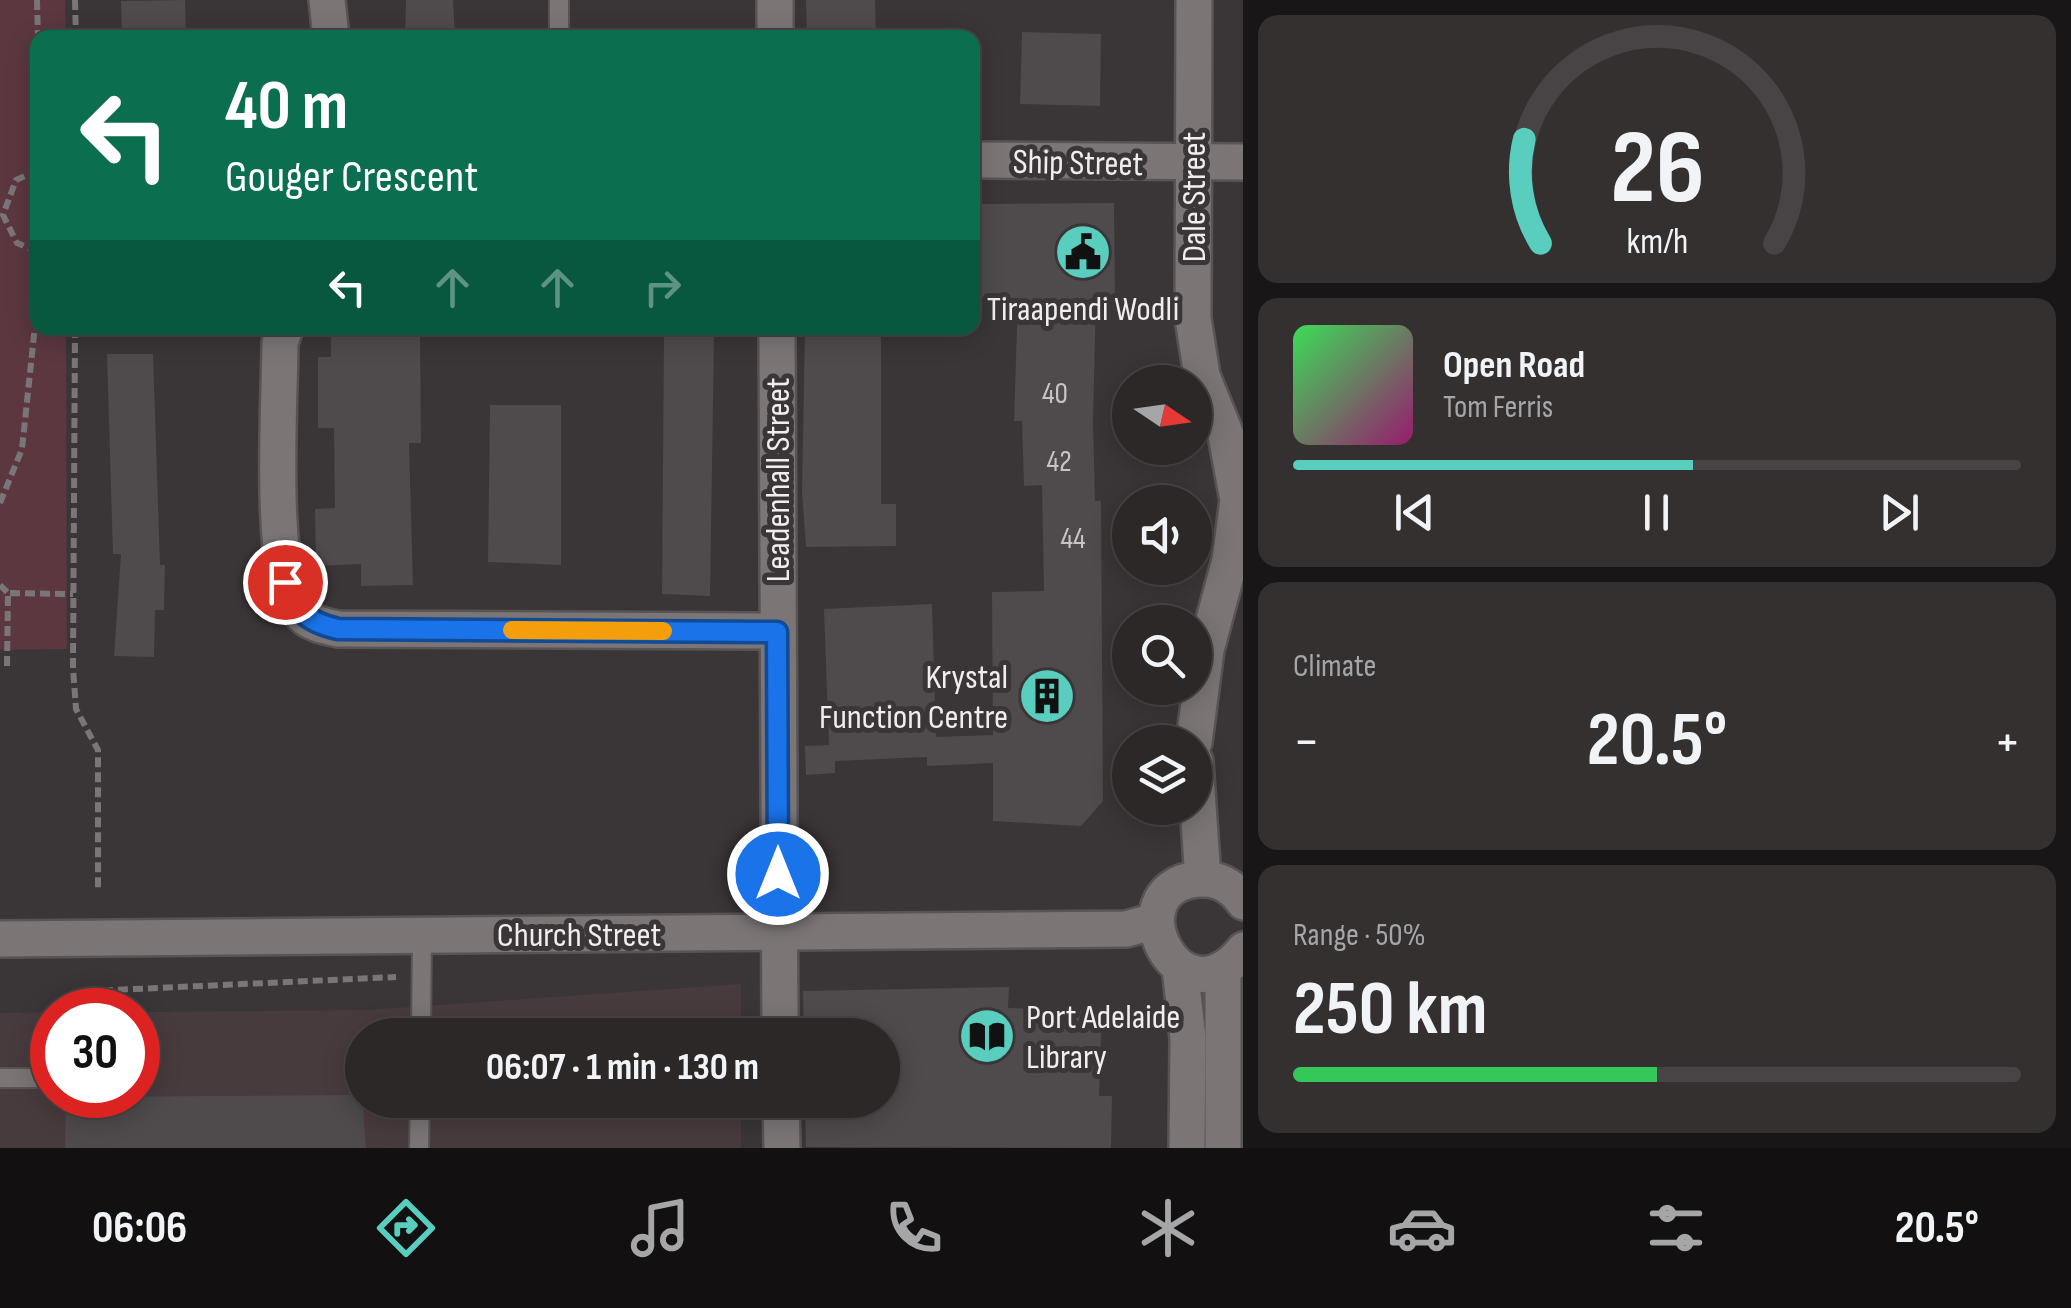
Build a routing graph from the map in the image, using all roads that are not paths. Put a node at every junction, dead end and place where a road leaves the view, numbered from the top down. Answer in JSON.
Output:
{"nodes":[{"id":1,"x":327,"y":0,"type":"edge"},
{"id":2,"x":559,"y":0,"type":"edge"},
{"id":3,"x":775,"y":0,"type":"edge"},
{"id":4,"x":1194,"y":0,"type":"edge"},
{"id":5,"x":331,"y":30,"type":"edge"},
{"id":6,"x":560,"y":30,"type":"edge"},
{"id":7,"x":775,"y":30,"type":"edge"},
{"id":8,"x":980,"y":160,"type":"edge"},
{"id":9,"x":1243,"y":162,"type":"edge"},
{"id":10,"x":1192,"y":163,"type":"junction"},
{"id":11,"x":283,"y":335,"type":"edge"},
{"id":12,"x":776,"y":335,"type":"edge"},
{"id":13,"x":777,"y":632,"type":"junction"},
{"id":14,"x":1196,"y":725,"type":"edge"},
{"id":15,"x":1199,"y":825,"type":"edge"},
{"id":16,"x":1202,"y":878,"type":"junction"},
{"id":17,"x":1243,"y":901,"type":"edge"},
{"id":18,"x":1156,"y":921,"type":"junction"},
{"id":19,"x":779,"y":933,"type":"junction"},
{"id":20,"x":422,"y":935,"type":"junction"},
{"id":21,"x":0,"y":938,"type":"edge"},
{"id":22,"x":1233,"y":959,"type":"edge"},
{"id":23,"x":1180,"y":968,"type":"junction"},
{"id":24,"x":421,"y":1018,"type":"edge"},
{"id":25,"x":780,"y":1018,"type":"edge"},
{"id":26,"x":0,"y":1078,"type":"edge"},
{"id":27,"x":30,"y":1078,"type":"edge"},
{"id":28,"x":420,"y":1118,"type":"edge"},
{"id":29,"x":781,"y":1118,"type":"edge"},
{"id":30,"x":420,"y":1148,"type":"edge"},
{"id":31,"x":782,"y":1148,"type":"edge"},
{"id":32,"x":1187,"y":1148,"type":"edge"},
{"id":33,"x":1223,"y":1148,"type":"edge"}],
"edges":[{"from":1,"to":5,"type":"street"},
{"from":2,"to":6,"type":"lane"},
{"from":3,"to":7,"type":"street"},
{"from":4,"to":10,"type":"street","name":"Dale Street"},
{"from":8,"to":10,"type":"street","name":"Ship Street"},
{"from":9,"to":10,"type":"street","name":"Ship Street"},
{"from":10,"to":14,"type":"street","name":"Dale Street"},
{"from":11,"to":13,"type":"street"},
{"from":12,"to":13,"type":"street","name":"Leadenhall Street"},
{"from":13,"to":19,"type":"street","name":"Leadenhall Street"},
{"from":15,"to":16,"type":"street"},
{"from":16,"to":17,"type":"street"},
{"from":16,"to":18,"type":"street"},
{"from":18,"to":19,"type":"street","name":"Church Street"},
{"from":18,"to":23,"type":"street"},
{"from":19,"to":20,"type":"street","name":"Church Street"},
{"from":19,"to":25,"type":"street","name":"Leadenhall Street"},
{"from":20,"to":21,"type":"street","name":"Church Street"},
{"from":20,"to":24,"type":"lane"},
{"from":22,"to":23,"type":"street"},
{"from":22,"to":33,"type":"street"},
{"from":23,"to":32,"type":"street"},
{"from":26,"to":27,"type":"lane"},
{"from":28,"to":30,"type":"lane"},
{"from":29,"to":31,"type":"street"}]}
